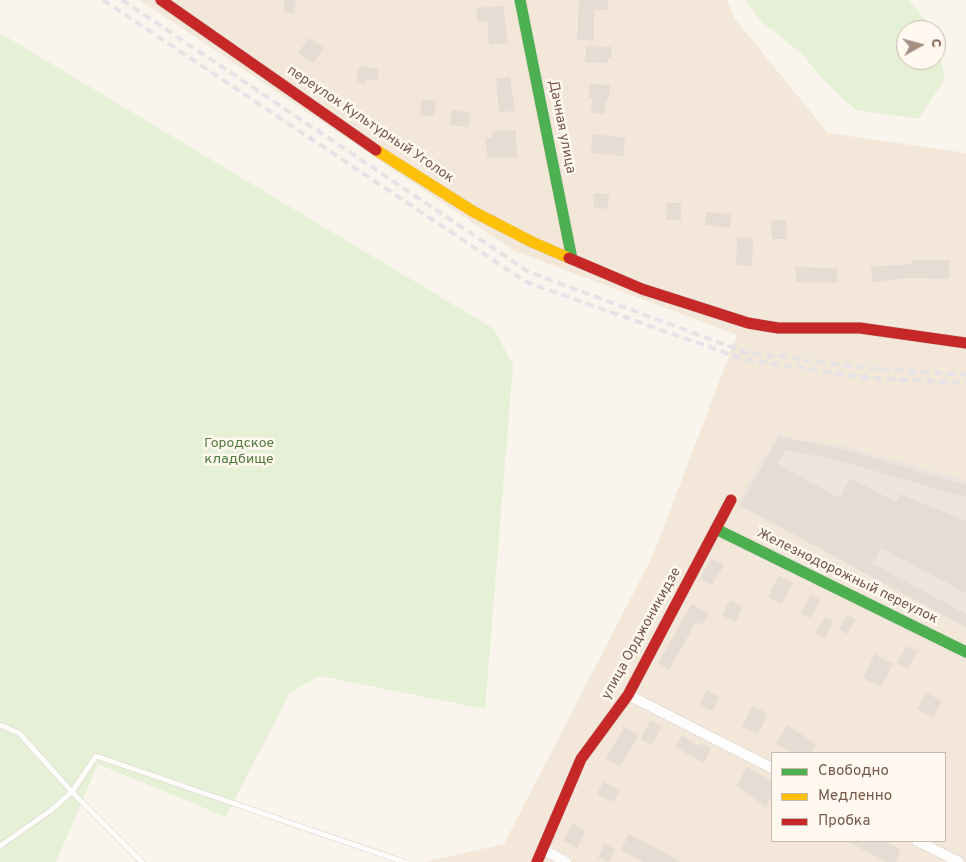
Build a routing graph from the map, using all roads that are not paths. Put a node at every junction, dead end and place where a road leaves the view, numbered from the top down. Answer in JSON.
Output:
{"nodes":[{"id":1,"x":161,"y":0,"type":"edge"},
{"id":2,"x":520,"y":0,"type":"edge"},
{"id":3,"x":572,"y":259,"type":"junction"},
{"id":4,"x":966,"y":343,"type":"edge"},
{"id":5,"x":732,"y":500,"type":"dead end"},
{"id":6,"x":716,"y":529,"type":"junction"},
{"id":7,"x":966,"y":652,"type":"edge"},
{"id":8,"x":628,"y":695,"type":"junction"},
{"id":9,"x":0,"y":725,"type":"edge"},
{"id":10,"x":771,"y":767,"type":"edge"},
{"id":11,"x":72,"y":792,"type":"junction"},
{"id":12,"x":918,"y":842,"type":"edge"},
{"id":13,"x":0,"y":846,"type":"edge"},
{"id":14,"x":544,"y":850,"type":"junction"},
{"id":15,"x":142,"y":862,"type":"edge"},
{"id":16,"x":404,"y":862,"type":"edge"},
{"id":17,"x":537,"y":862,"type":"edge"},
{"id":18,"x":566,"y":862,"type":"edge"},
{"id":19,"x":959,"y":862,"type":"edge"}],
"edges":[{"from":1,"to":3,"type":"street","name":"переулок Культурный Уголок"},
{"from":2,"to":3,"type":"street","name":"Дачная улица"},
{"from":3,"to":4,"type":"street"},
{"from":5,"to":6,"type":"street","name":"улица Орджоникидзе"},
{"from":6,"to":7,"type":"street","name":"Железнодорожный переулок"},
{"from":6,"to":8,"type":"street","name":"улица Орджоникидзе"},
{"from":8,"to":10,"type":"street"},
{"from":8,"to":14,"type":"street","name":"улица Орджоникидзе"},
{"from":9,"to":11,"type":"lane"},
{"from":11,"to":13,"type":"lane"},
{"from":11,"to":15,"type":"lane"},
{"from":11,"to":16,"type":"lane"},
{"from":12,"to":19,"type":"street"},
{"from":14,"to":17,"type":"street","name":"улица Орджоникидзе"},
{"from":14,"to":18,"type":"street"}]}
